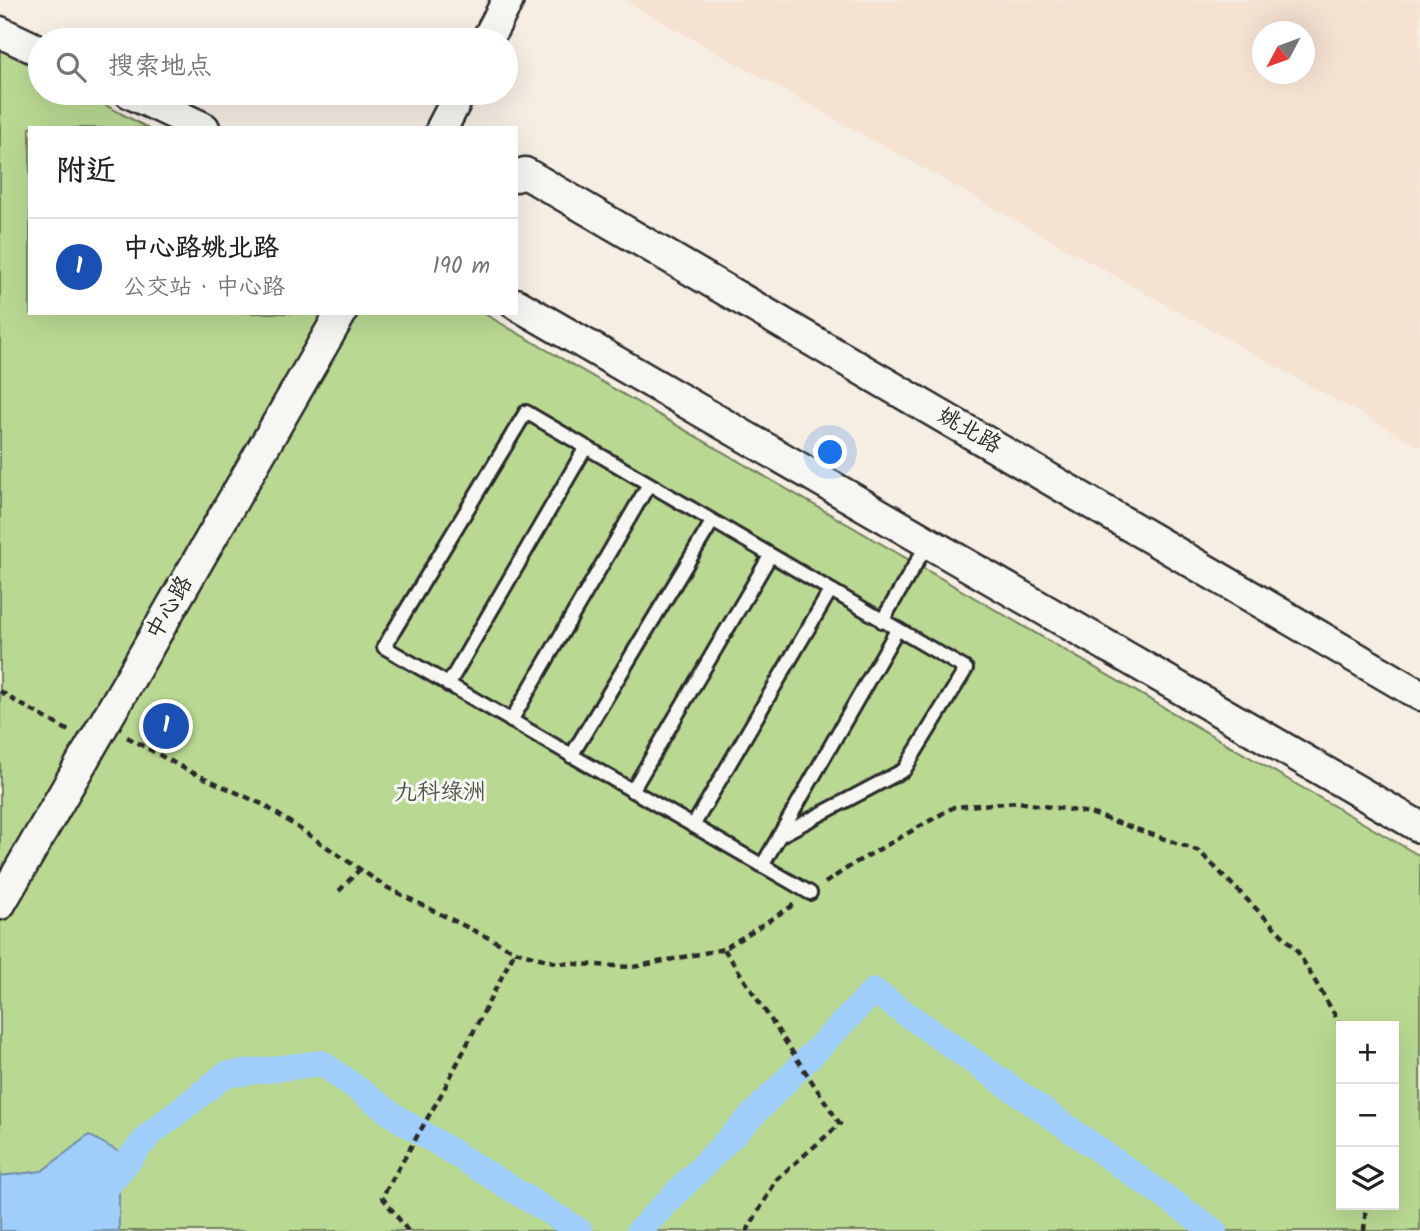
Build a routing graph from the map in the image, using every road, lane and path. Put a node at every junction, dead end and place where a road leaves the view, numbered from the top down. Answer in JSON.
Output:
{"nodes":[{"id":1,"x":508,"y":0,"type":"edge"},
{"id":2,"x":493,"y":28,"type":"edge"},
{"id":3,"x":0,"y":32,"type":"edge"},
{"id":4,"x":28,"y":45,"type":"edge"},
{"id":5,"x":155,"y":105,"type":"edge"},
{"id":6,"x":454,"y":105,"type":"edge"},
{"id":7,"x":200,"y":126,"type":"edge"},
{"id":8,"x":443,"y":126,"type":"edge"},
{"id":9,"x":518,"y":175,"type":"edge"},
{"id":10,"x":518,"y":305,"type":"edge"},
{"id":11,"x":340,"y":315,"type":"edge"},
{"id":12,"x":586,"y":447,"type":"junction"},
{"id":13,"x":649,"y":484,"type":"junction"},
{"id":14,"x":712,"y":522,"type":"junction"},
{"id":15,"x":928,"y":543,"type":"junction"},
{"id":16,"x":771,"y":556,"type":"junction"},
{"id":17,"x":830,"y":591,"type":"junction"},
{"id":18,"x":882,"y":621,"type":"junction"},
{"id":19,"x":897,"y":630,"type":"junction"},
{"id":20,"x":448,"y":685,"type":"junction"},
{"id":21,"x":0,"y":691,"type":"edge"},
{"id":22,"x":1420,"y":695,"type":"edge"},
{"id":23,"x":511,"y":721,"type":"junction"},
{"id":24,"x":93,"y":743,"type":"junction"},
{"id":25,"x":571,"y":756,"type":"junction"},
{"id":26,"x":632,"y":791,"type":"junction"},
{"id":27,"x":693,"y":826,"type":"junction"},
{"id":28,"x":1420,"y":827,"type":"edge"},
{"id":29,"x":779,"y":836,"type":"junction"},
{"id":30,"x":762,"y":866,"type":"junction"},
{"id":31,"x":360,"y":869,"type":"dead end"},
{"id":32,"x":339,"y":891,"type":"dead end"},
{"id":33,"x":810,"y":893,"type":"dead end"},
{"id":34,"x":0,"y":904,"type":"edge"},
{"id":35,"x":724,"y":949,"type":"dead end"},
{"id":36,"x":515,"y":951,"type":"dead end"},
{"id":37,"x":1366,"y":1210,"type":"edge"},
{"id":38,"x":408,"y":1231,"type":"edge"},
{"id":39,"x":747,"y":1231,"type":"edge"},
{"id":40,"x":1364,"y":1231,"type":"edge"}],
"edges":[{"from":1,"to":2,"type":"street"},
{"from":3,"to":4,"type":"street"},
{"from":5,"to":7,"type":"street"},
{"from":6,"to":8,"type":"street"},
{"from":9,"to":22,"type":"street","name":"姚北路"},
{"from":10,"to":15,"type":"street"},
{"from":11,"to":24,"type":"street","name":"中心路"},
{"from":12,"to":13,"type":"lane"},
{"from":12,"to":20,"type":"lane"},
{"from":12,"to":20,"type":"lane"},
{"from":13,"to":14,"type":"lane"},
{"from":13,"to":23,"type":"lane"},
{"from":14,"to":16,"type":"lane"},
{"from":14,"to":25,"type":"lane"},
{"from":15,"to":18,"type":"lane"},
{"from":15,"to":28,"type":"street"},
{"from":16,"to":17,"type":"lane"},
{"from":16,"to":26,"type":"lane"},
{"from":17,"to":18,"type":"lane"},
{"from":17,"to":27,"type":"lane"},
{"from":18,"to":19,"type":"lane"},
{"from":19,"to":29,"type":"lane"},
{"from":19,"to":29,"type":"lane"},
{"from":20,"to":23,"type":"lane"},
{"from":21,"to":24,"type":"path"},
{"from":23,"to":25,"type":"lane"},
{"from":24,"to":34,"type":"street","name":"中心路"},
{"from":25,"to":26,"type":"lane"},
{"from":26,"to":27,"type":"lane"},
{"from":27,"to":30,"type":"lane"},
{"from":29,"to":30,"type":"lane"},
{"from":30,"to":33,"type":"lane"},
{"from":31,"to":32,"type":"path"},
{"from":35,"to":39,"type":"path"},
{"from":36,"to":38,"type":"path"},
{"from":37,"to":40,"type":"path"}]}
